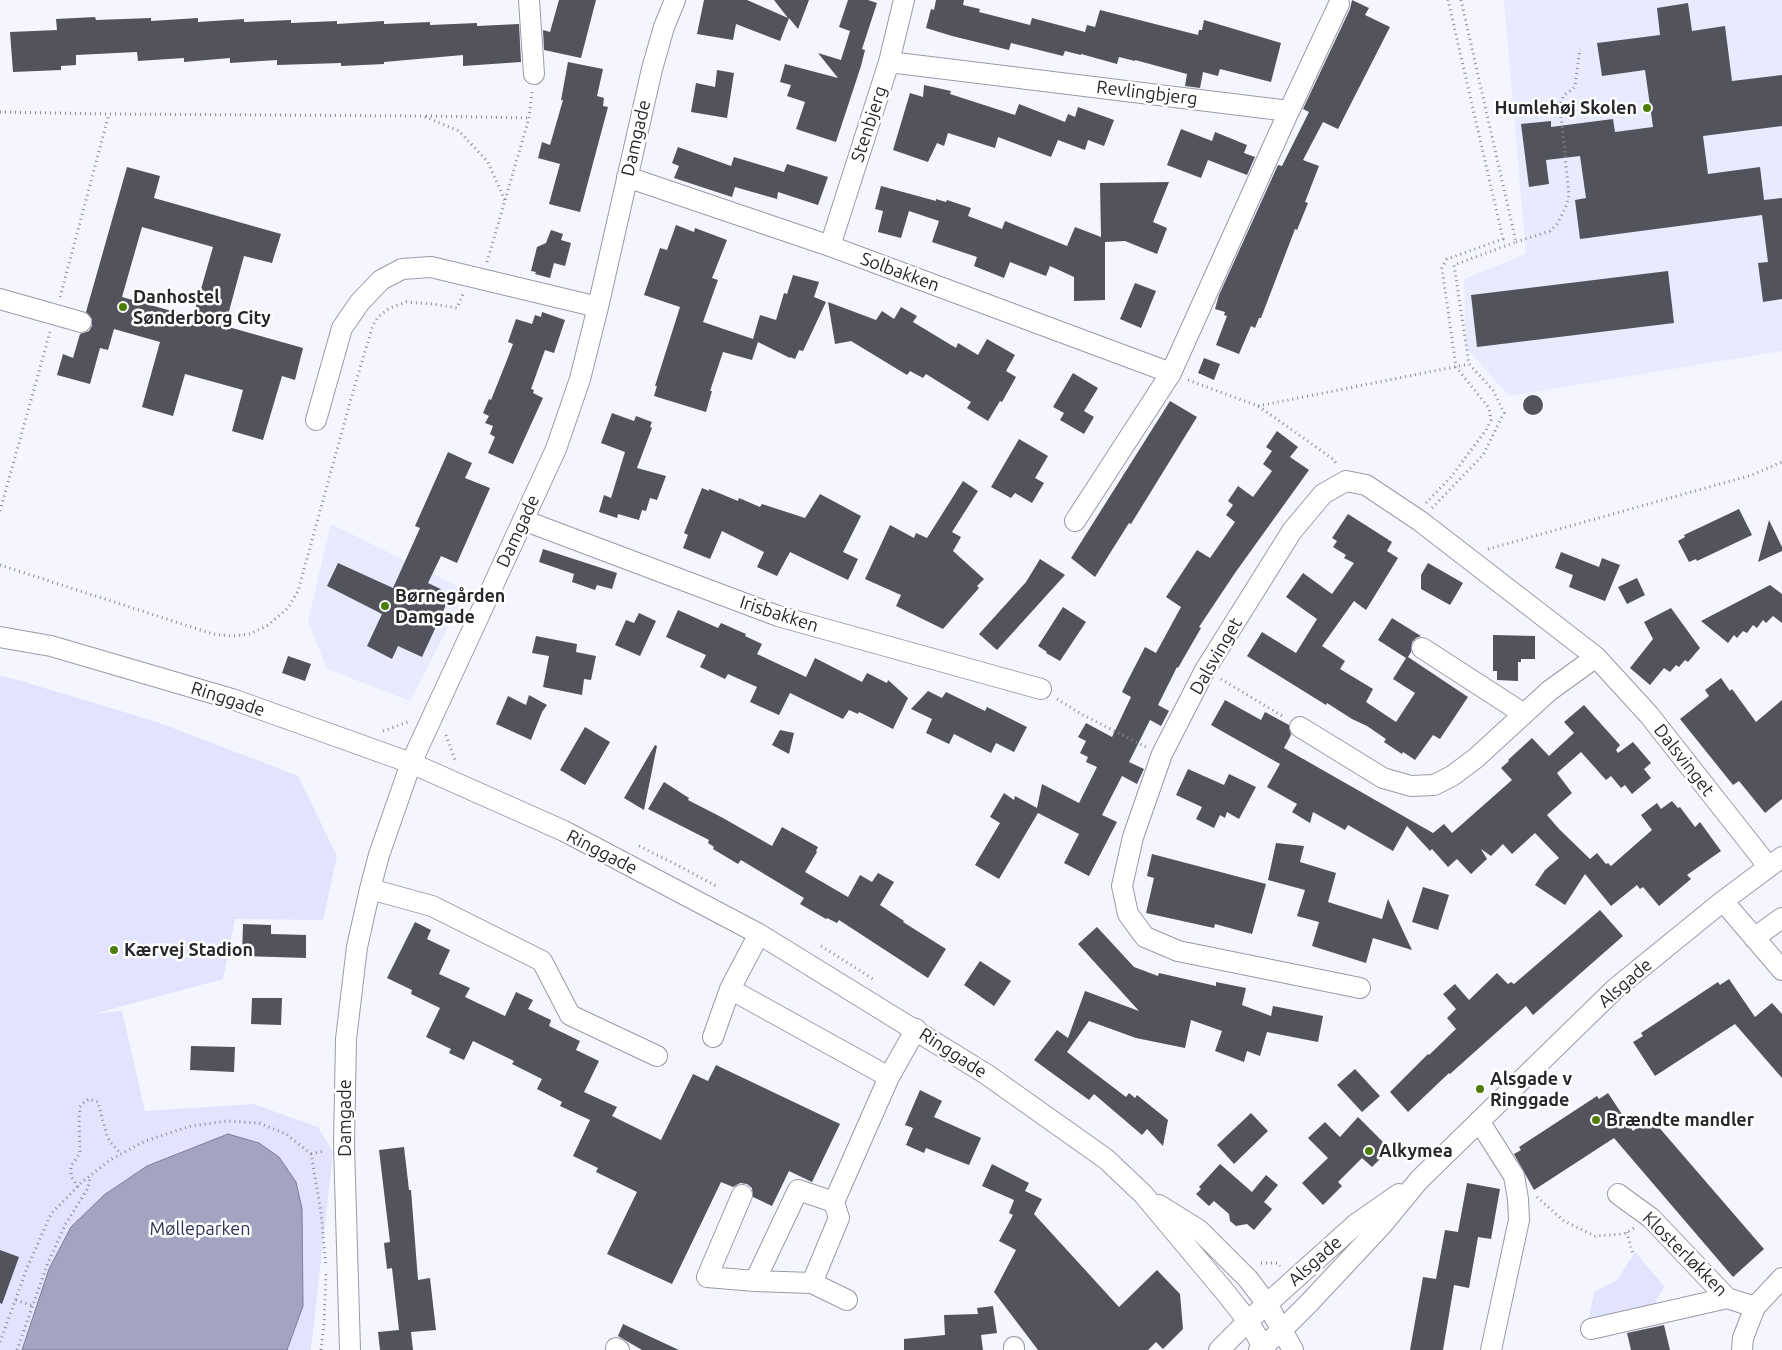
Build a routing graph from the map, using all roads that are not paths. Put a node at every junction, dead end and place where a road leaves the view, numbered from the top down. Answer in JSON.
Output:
{"nodes":[{"id":1,"x":529,"y":0,"type":"edge"},
{"id":2,"x":674,"y":0,"type":"edge"},
{"id":3,"x":904,"y":0,"type":"edge"},
{"id":4,"x":1339,"y":4,"type":"dead end"},
{"id":5,"x":888,"y":62,"type":"junction"},
{"id":6,"x":534,"y":74,"type":"road end"},
{"id":7,"x":1289,"y":110,"type":"junction"},
{"id":8,"x":627,"y":177,"type":"junction"},
{"id":9,"x":830,"y":246,"type":"junction"},
{"id":10,"x":0,"y":299,"type":"edge"},
{"id":11,"x":598,"y":307,"type":"junction"},
{"id":12,"x":80,"y":322,"type":"dead end"},
{"id":13,"x":1171,"y":373,"type":"junction"},
{"id":14,"x":316,"y":420,"type":"dead end"},
{"id":15,"x":524,"y":520,"type":"junction"},
{"id":16,"x":1075,"y":521,"type":"dead end"},
{"id":17,"x":0,"y":637,"type":"edge"},
{"id":18,"x":1422,"y":648,"type":"dead end"},
{"id":19,"x":1596,"y":657,"type":"junction"},
{"id":20,"x":1042,"y":689,"type":"road end"},
{"id":21,"x":1524,"y":714,"type":"junction"},
{"id":22,"x":1300,"y":727,"type":"road end"},
{"id":23,"x":411,"y":763,"type":"junction"},
{"id":24,"x":1775,"y":861,"type":"edge"},
{"id":25,"x":370,"y":889,"type":"junction"},
{"id":26,"x":1722,"y":901,"type":"junction"},
{"id":27,"x":1782,"y":918,"type":"edge"},
{"id":28,"x":759,"y":934,"type":"junction"},
{"id":29,"x":1754,"y":938,"type":"junction"},
{"id":30,"x":1782,"y":970,"type":"edge"},
{"id":31,"x":1360,"y":988,"type":"dead end"},
{"id":32,"x":730,"y":990,"type":"junction"},
{"id":33,"x":916,"y":1029,"type":"junction"},
{"id":34,"x":713,"y":1037,"type":"dead end"},
{"id":35,"x":657,"y":1056,"type":"dead end"},
{"id":36,"x":890,"y":1077,"type":"junction"},
{"id":37,"x":1479,"y":1121,"type":"junction"},
{"id":38,"x":1419,"y":1180,"type":"junction"},
{"id":39,"x":1143,"y":1194,"type":"junction"},
{"id":40,"x":1618,"y":1194,"type":"dead end"},
{"id":41,"x":742,"y":1195,"type":"dead end"},
{"id":42,"x":834,"y":1202,"type":"junction"},
{"id":43,"x":1782,"y":1278,"type":"edge"},
{"id":44,"x":755,"y":1282,"type":"junction"},
{"id":45,"x":812,"y":1283,"type":"junction"},
{"id":46,"x":1727,"y":1298,"type":"junction"},
{"id":47,"x":847,"y":1300,"type":"dead end"},
{"id":48,"x":1267,"y":1304,"type":"junction"},
{"id":49,"x":1755,"y":1307,"type":"junction"},
{"id":50,"x":1248,"y":1321,"type":"junction"},
{"id":51,"x":1591,"y":1329,"type":"dead end"},
{"id":52,"x":1282,"y":1330,"type":"junction"},
{"id":53,"x":1262,"y":1349,"type":"edge"},
{"id":54,"x":350,"y":1350,"type":"edge"},
{"id":55,"x":1219,"y":1350,"type":"edge"},
{"id":56,"x":1293,"y":1350,"type":"edge"},
{"id":57,"x":1491,"y":1350,"type":"edge"},
{"id":58,"x":1742,"y":1350,"type":"edge"}],
"edges":[{"from":1,"to":6,"type":"street"},
{"from":2,"to":8,"type":"street","name":"Damgade"},
{"from":3,"to":5,"type":"street","name":"Stenbjerg"},
{"from":4,"to":7,"type":"street"},
{"from":5,"to":7,"type":"street","name":"Revlingbjerg"},
{"from":5,"to":9,"type":"street","name":"Stenbjerg"},
{"from":7,"to":13,"type":"street"},
{"from":8,"to":9,"type":"street","name":"Solbakken"},
{"from":8,"to":11,"type":"street","name":"Damgade"},
{"from":9,"to":13,"type":"street","name":"Solbakken"},
{"from":10,"to":12,"type":"street"},
{"from":11,"to":14,"type":"street"},
{"from":11,"to":15,"type":"street","name":"Damgade"},
{"from":13,"to":16,"type":"street"},
{"from":15,"to":20,"type":"street","name":"Irisbakken"},
{"from":15,"to":23,"type":"street","name":"Damgade"},
{"from":17,"to":23,"type":"street","name":"Ringgade"},
{"from":18,"to":21,"type":"street"},
{"from":19,"to":21,"type":"street"},
{"from":19,"to":24,"type":"street","name":"Dalsvinget"},
{"from":19,"to":31,"type":"street","name":"Dalsvinget"},
{"from":21,"to":22,"type":"street"},
{"from":23,"to":25,"type":"street","name":"Damgade"},
{"from":23,"to":28,"type":"street","name":"Ringgade"},
{"from":24,"to":26,"type":"street","name":"Alsgade"},
{"from":25,"to":35,"type":"street"},
{"from":25,"to":54,"type":"street","name":"Damgade"},
{"from":26,"to":29,"type":"street"},
{"from":26,"to":37,"type":"street","name":"Alsgade"},
{"from":27,"to":29,"type":"street"},
{"from":28,"to":32,"type":"street"},
{"from":28,"to":33,"type":"street","name":"Ringgade"},
{"from":29,"to":30,"type":"street"},
{"from":32,"to":34,"type":"street"},
{"from":32,"to":36,"type":"street"},
{"from":33,"to":36,"type":"street"},
{"from":33,"to":39,"type":"street","name":"Ringgade"},
{"from":36,"to":42,"type":"street"},
{"from":37,"to":38,"type":"street","name":"Alsgade"},
{"from":37,"to":57,"type":"street"},
{"from":38,"to":48,"type":"street","name":"Alsgade"},
{"from":38,"to":52,"type":"street","name":"Alsgade"},
{"from":39,"to":48,"type":"street","name":"Ringgade"},
{"from":39,"to":50,"type":"street","name":"Ringgade"},
{"from":40,"to":46,"type":"street","name":"Klosterløkken"},
{"from":41,"to":44,"type":"street"},
{"from":42,"to":44,"type":"street"},
{"from":42,"to":45,"type":"street"},
{"from":43,"to":49,"type":"street"},
{"from":44,"to":45,"type":"street"},
{"from":45,"to":47,"type":"street"},
{"from":46,"to":49,"type":"street","name":"Klosterløkken"},
{"from":46,"to":51,"type":"street"},
{"from":48,"to":50,"type":"street","name":"Alsgade"},
{"from":48,"to":52,"type":"street","name":"Ringgade"},
{"from":49,"to":58,"type":"street"},
{"from":50,"to":53,"type":"street","name":"Ringgade"},
{"from":50,"to":55,"type":"street","name":"Alsgade"},
{"from":52,"to":53,"type":"street","name":"Alsgade"},
{"from":52,"to":56,"type":"street","name":"Ringgade"}]}
